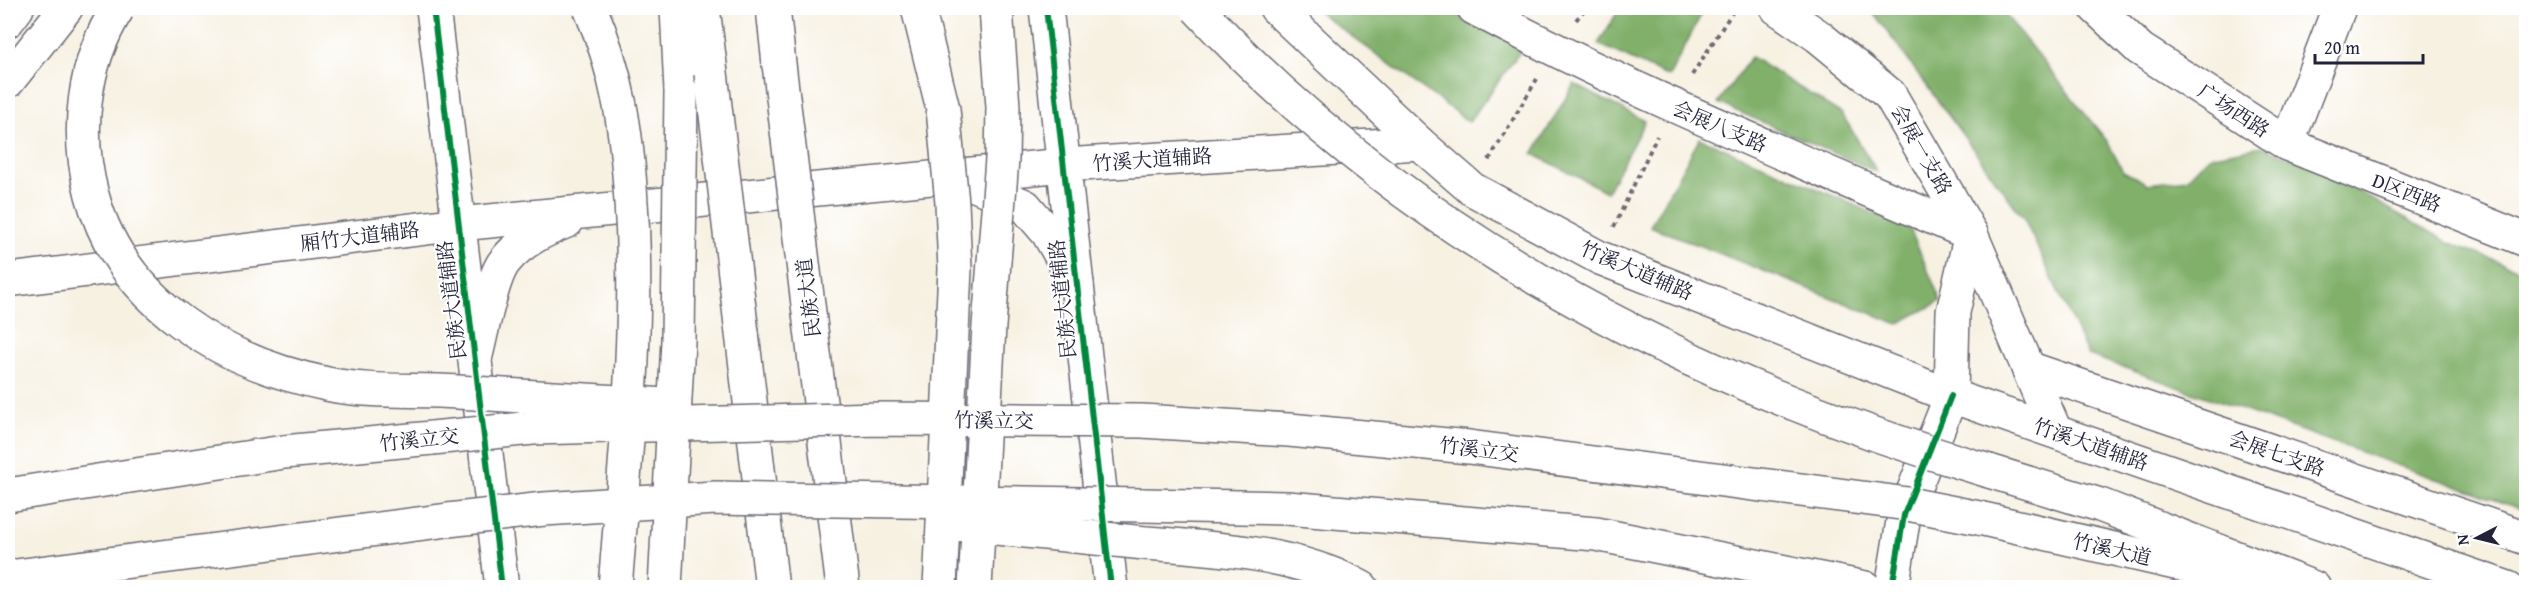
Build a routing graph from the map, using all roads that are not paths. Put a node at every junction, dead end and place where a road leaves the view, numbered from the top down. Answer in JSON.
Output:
{"nodes":[{"id":1,"x":17,"y":8,"type":"edge"},
{"id":2,"x":66,"y":8,"type":"edge"},
{"id":3,"x":118,"y":8,"type":"edge"},
{"id":4,"x":433,"y":8,"type":"edge"},
{"id":5,"x":590,"y":8,"type":"edge"},
{"id":6,"x":677,"y":8,"type":"edge"},
{"id":7,"x":703,"y":8,"type":"edge"},
{"id":8,"x":773,"y":8,"type":"edge"},
{"id":9,"x":918,"y":8,"type":"edge"},
{"id":10,"x":996,"y":8,"type":"edge"},
{"id":11,"x":1046,"y":8,"type":"edge"},
{"id":12,"x":1197,"y":8,"type":"edge"},
{"id":13,"x":1276,"y":8,"type":"edge"},
{"id":14,"x":1474,"y":8,"type":"edge"},
{"id":15,"x":1777,"y":8,"type":"edge"},
{"id":16,"x":2096,"y":8,"type":"edge"},
{"id":17,"x":2338,"y":8,"type":"edge"},
{"id":18,"x":8,"y":20,"type":"edge"},
{"id":19,"x":8,"y":81,"type":"edge"},
{"id":20,"x":1419,"y":142,"type":"junction"},
{"id":21,"x":2287,"y":144,"type":"junction"},
{"id":22,"x":1064,"y":165,"type":"junction"},
{"id":23,"x":909,"y":180,"type":"junction"},
{"id":24,"x":749,"y":196,"type":"joint"},
{"id":25,"x":591,"y":211,"type":"junction"},
{"id":26,"x":459,"y":224,"type":"junction"},
{"id":27,"x":1971,"y":234,"type":"junction"},
{"id":28,"x":2526,"y":240,"type":"edge"},
{"id":29,"x":8,"y":280,"type":"edge"},
{"id":30,"x":1077,"y":284,"type":"junction"},
{"id":31,"x":475,"y":359,"type":"junction"},
{"id":32,"x":2028,"y":368,"type":"junction"},
{"id":33,"x":1951,"y":396,"type":"junction"},
{"id":34,"x":880,"y":419,"type":"junction"},
{"id":35,"x":2055,"y":431,"type":"junction"},
{"id":36,"x":8,"y":495,"type":"edge"},
{"id":37,"x":697,"y":500,"type":"junction"},
{"id":38,"x":1979,"y":518,"type":"joint"},
{"id":39,"x":2526,"y":538,"type":"edge"},
{"id":40,"x":8,"y":577,"type":"edge"},
{"id":41,"x":502,"y":588,"type":"edge"},
{"id":42,"x":615,"y":588,"type":"edge"},
{"id":43,"x":665,"y":588,"type":"edge"},
{"id":44,"x":772,"y":588,"type":"edge"},
{"id":45,"x":843,"y":588,"type":"edge"},
{"id":46,"x":940,"y":588,"type":"edge"},
{"id":47,"x":975,"y":588,"type":"edge"},
{"id":48,"x":1111,"y":588,"type":"edge"},
{"id":49,"x":1362,"y":588,"type":"edge"},
{"id":50,"x":1865,"y":588,"type":"edge"},
{"id":51,"x":1892,"y":588,"type":"edge"},
{"id":52,"x":2280,"y":588,"type":"edge"},
{"id":53,"x":2314,"y":588,"type":"edge"},
{"id":54,"x":2508,"y":588,"type":"edge"}],
"edges":[{"from":1,"to":18,"type":"main road"},
{"from":2,"to":19,"type":"main road"},
{"from":3,"to":34,"type":"main road","bridge":true},
{"from":4,"to":26,"type":"main road","name":"民族大道辅路"},
{"from":5,"to":42,"type":"main road","bridge":true},
{"from":6,"to":43,"type":"main road","bridge":true},
{"from":7,"to":44,"type":"main road","bridge":true},
{"from":8,"to":45,"type":"main road","name":"民族大道","bridge":true},
{"from":9,"to":46,"type":"main road","bridge":true},
{"from":10,"to":47,"type":"main road","bridge":true},
{"from":11,"to":22,"type":"main road","name":"民族大道辅路"},
{"from":12,"to":53,"type":"main road","bridge":true},
{"from":13,"to":20,"type":"main road"},
{"from":14,"to":27,"type":"main road","name":"会展八支路"},
{"from":15,"to":27,"type":"main road","name":"会展一支路"},
{"from":16,"to":21,"type":"main road","name":"广场西路"},
{"from":17,"to":21,"type":"main road","name":"广场西路"},
{"from":20,"to":22,"type":"main road","name":"竹溪大道辅路"},
{"from":20,"to":33,"type":"main road","name":"竹溪大道辅路"},
{"from":21,"to":28,"type":"main road","name":"D区西路"},
{"from":22,"to":23,"type":"main road","name":"竹溪大道辅路"},
{"from":22,"to":30,"type":"main road","name":"民族大道辅路"},
{"from":23,"to":24,"type":"main road","name":"竹溪大道辅路"},
{"from":23,"to":30,"type":"main road"},
{"from":24,"to":25,"type":"main road","name":"厢竹大道辅路"},
{"from":25,"to":26,"type":"main road","name":"厢竹大道辅路"},
{"from":25,"to":31,"type":"main road"},
{"from":26,"to":29,"type":"main road","name":"厢竹大道辅路"},
{"from":26,"to":31,"type":"main road","name":"民族大道辅路"},
{"from":27,"to":32,"type":"main road","name":"会展一支路"},
{"from":27,"to":33,"type":"main road"},
{"from":30,"to":48,"type":"main road","name":"民族大道辅路"},
{"from":31,"to":41,"type":"main road","name":"民族大道辅路"},
{"from":32,"to":35,"type":"main road","name":"会展一支路"},
{"from":32,"to":39,"type":"main road","name":"会展七支路"},
{"from":33,"to":35,"type":"main road","name":"竹溪大道辅路"},
{"from":33,"to":51,"type":"main road"},
{"from":34,"to":36,"type":"main road","name":"竹溪立交","bridge":true},
{"from":34,"to":38,"type":"main road","name":"竹溪立交","bridge":true},
{"from":35,"to":54,"type":"main road","name":"竹溪大道辅路"},
{"from":37,"to":40,"type":"main road","bridge":true},
{"from":37,"to":49,"type":"main road","bridge":true},
{"from":37,"to":50,"type":"main road","bridge":true},
{"from":38,"to":52,"type":"main road","name":"竹溪大道"}]}
